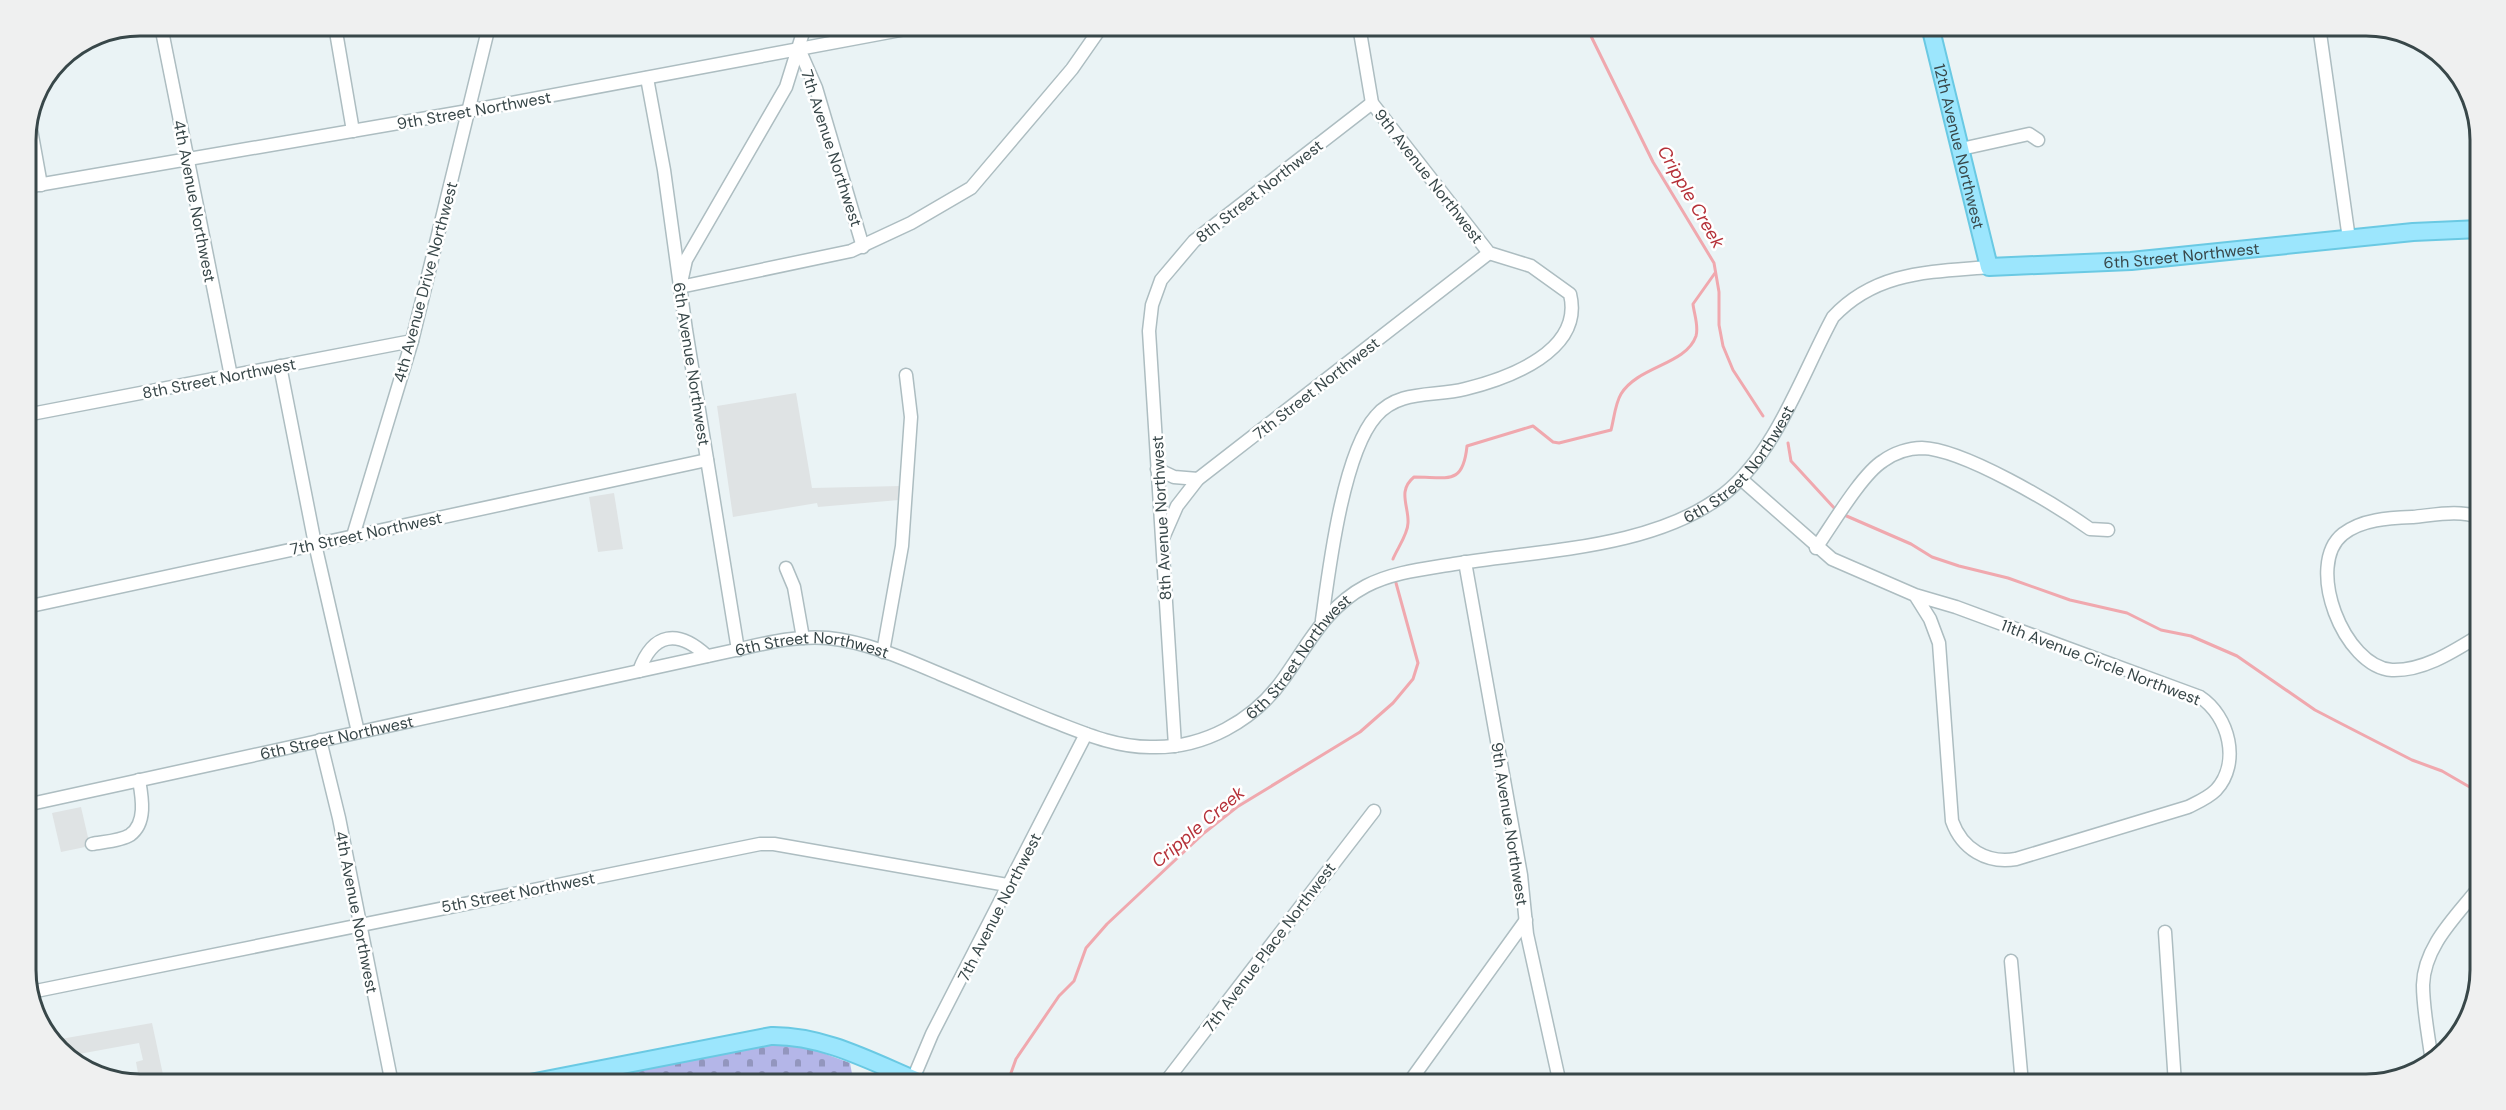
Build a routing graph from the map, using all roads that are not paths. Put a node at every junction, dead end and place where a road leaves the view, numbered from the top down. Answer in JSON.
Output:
{"nodes":[{"id":1,"x":163,"y":36,"type":"edge"},
{"id":2,"x":337,"y":36,"type":"edge"},
{"id":3,"x":487,"y":36,"type":"edge"},
{"id":4,"x":802,"y":36,"type":"edge"},
{"id":5,"x":871,"y":36,"type":"edge"},
{"id":6,"x":1095,"y":36,"type":"edge"},
{"id":7,"x":1361,"y":36,"type":"edge"},
{"id":8,"x":1934,"y":36,"type":"edge"},
{"id":9,"x":2320,"y":36,"type":"edge"},
{"id":10,"x":799,"y":50,"type":"junction"},
{"id":11,"x":647,"y":78,"type":"junction"},
{"id":12,"x":1372,"y":103,"type":"junction"},
{"id":13,"x":468,"y":111,"type":"junction"},
{"id":14,"x":353,"y":131,"type":"junction"},
{"id":15,"x":2038,"y":140,"type":"dead end"},
{"id":16,"x":1961,"y":150,"type":"junction"},
{"id":17,"x":36,"y":157,"type":"edge"},
{"id":18,"x":187,"y":161,"type":"junction"},
{"id":19,"x":41,"y":185,"type":"junction"},
{"id":20,"x":36,"y":186,"type":"edge"},
{"id":21,"x":2470,"y":231,"type":"edge"},
{"id":22,"x":2349,"y":239,"type":"junction"},
{"id":23,"x":863,"y":247,"type":"junction"},
{"id":24,"x":1489,"y":254,"type":"junction"},
{"id":25,"x":1989,"y":267,"type":"junction"},
{"id":26,"x":680,"y":287,"type":"junction"},
{"id":27,"x":1157,"y":290,"type":"joint"},
{"id":28,"x":412,"y":341,"type":"junction"},
{"id":29,"x":280,"y":366,"type":"junction"},
{"id":30,"x":906,"y":375,"type":"dead end"},
{"id":31,"x":231,"y":376,"type":"junction"},
{"id":32,"x":36,"y":414,"type":"edge"},
{"id":33,"x":708,"y":460,"type":"junction"},
{"id":34,"x":1157,"y":469,"type":"junction"},
{"id":35,"x":1741,"y":478,"type":"junction"},
{"id":36,"x":1198,"y":479,"type":"junction"},
{"id":37,"x":2470,"y":516,"type":"edge"},
{"id":38,"x":2108,"y":530,"type":"dead end"},
{"id":39,"x":353,"y":536,"type":"junction"},
{"id":40,"x":1162,"y":539,"type":"junction"},
{"id":41,"x":315,"y":544,"type":"junction"},
{"id":42,"x":1816,"y":548,"type":"junction"},
{"id":43,"x":1465,"y":562,"type":"junction"},
{"id":44,"x":786,"y":568,"type":"dead end"},
{"id":45,"x":1915,"y":594,"type":"junction"},
{"id":46,"x":36,"y":606,"type":"edge"},
{"id":47,"x":1322,"y":620,"type":"junction"},
{"id":48,"x":803,"y":638,"type":"junction"},
{"id":49,"x":2470,"y":641,"type":"edge"},
{"id":50,"x":738,"y":650,"type":"junction"},
{"id":51,"x":883,"y":652,"type":"junction"},
{"id":52,"x":707,"y":656,"type":"junction"},
{"id":53,"x":639,"y":671,"type":"junction"},
{"id":54,"x":358,"y":732,"type":"junction"},
{"id":55,"x":1086,"y":734,"type":"junction"},
{"id":56,"x":320,"y":740,"type":"junction"},
{"id":57,"x":1175,"y":746,"type":"junction"},
{"id":58,"x":139,"y":780,"type":"junction"},
{"id":59,"x":36,"y":803,"type":"edge"},
{"id":60,"x":1374,"y":811,"type":"dead end"},
{"id":61,"x":92,"y":844,"type":"dead end"},
{"id":62,"x":1007,"y":885,"type":"junction"},
{"id":63,"x":2470,"y":900,"type":"edge"},
{"id":64,"x":1526,"y":920,"type":"junction"},
{"id":65,"x":359,"y":926,"type":"junction"},
{"id":66,"x":2165,"y":932,"type":"dead end"},
{"id":67,"x":2011,"y":962,"type":"dead end"},
{"id":68,"x":38,"y":991,"type":"edge"},
{"id":69,"x":2431,"y":1052,"type":"edge"},
{"id":70,"x":390,"y":1074,"type":"edge"},
{"id":71,"x":576,"y":1074,"type":"edge"},
{"id":72,"x":899,"y":1074,"type":"edge"},
{"id":73,"x":921,"y":1074,"type":"edge"},
{"id":74,"x":1172,"y":1074,"type":"edge"},
{"id":75,"x":1415,"y":1074,"type":"edge"},
{"id":76,"x":1558,"y":1074,"type":"edge"},
{"id":77,"x":2021,"y":1074,"type":"edge"},
{"id":78,"x":2174,"y":1074,"type":"edge"}],
"edges":[{"from":1,"to":18,"type":"street","name":"4th Avenue Northwest"},
{"from":2,"to":14,"type":"street"},
{"from":3,"to":13,"type":"street","name":"4th Avenue Drive Northwest"},
{"from":4,"to":10,"type":"street"},
{"from":5,"to":10,"type":"street","name":"9th Street Northwest"},
{"from":6,"to":23,"type":"street"},
{"from":7,"to":12,"type":"street","name":"9th Avenue Northwest"},
{"from":8,"to":16,"type":"main road","name":"12th Avenue Northwest"},
{"from":9,"to":22,"type":"street"},
{"from":10,"to":11,"type":"street","name":"9th Street Northwest"},
{"from":10,"to":23,"type":"street","name":"7th Avenue Northwest"},
{"from":10,"to":26,"type":"street"},
{"from":11,"to":13,"type":"street","name":"9th Street Northwest"},
{"from":11,"to":26,"type":"street","name":"6th Avenue Northwest"},
{"from":12,"to":24,"type":"street","name":"9th Avenue Northwest"},
{"from":12,"to":27,"type":"street","name":"8th Street Northwest"},
{"from":13,"to":14,"type":"street","name":"9th Street Northwest"},
{"from":13,"to":28,"type":"street","name":"4th Avenue Drive Northwest"},
{"from":14,"to":18,"type":"street","name":"9th Street Northwest"},
{"from":15,"to":16,"type":"street"},
{"from":16,"to":25,"type":"main road","name":"12th Avenue Northwest"},
{"from":17,"to":19,"type":"street"},
{"from":18,"to":19,"type":"street","name":"9th Street Northwest"},
{"from":18,"to":31,"type":"street","name":"4th Avenue Northwest"},
{"from":19,"to":20,"type":"street","name":"9th Street Northwest"},
{"from":21,"to":22,"type":"main road","name":"6th Street Northwest"},
{"from":22,"to":25,"type":"main road","name":"6th Street Northwest"},
{"from":23,"to":26,"type":"street"},
{"from":24,"to":36,"type":"street","name":"7th Street Northwest"},
{"from":24,"to":47,"type":"street","name":"9th Avenue Northwest"},
{"from":25,"to":35,"type":"street","name":"6th Street Northwest"},
{"from":26,"to":33,"type":"street","name":"6th Avenue Northwest"},
{"from":27,"to":34,"type":"street","name":"8th Avenue Northwest"},
{"from":28,"to":29,"type":"street","name":"8th Street Northwest"},
{"from":28,"to":39,"type":"street","name":"4th Avenue Drive Northwest"},
{"from":29,"to":31,"type":"street","name":"8th Street Northwest"},
{"from":29,"to":41,"type":"street"},
{"from":30,"to":51,"type":"street"},
{"from":31,"to":32,"type":"street","name":"8th Street Northwest"},
{"from":33,"to":39,"type":"street","name":"7th Street Northwest"},
{"from":33,"to":50,"type":"street","name":"6th Avenue Northwest"},
{"from":34,"to":36,"type":"street"},
{"from":34,"to":40,"type":"street","name":"8th Avenue Northwest"},
{"from":35,"to":42,"type":"street","name":"11th Avenue Circle Northwest"},
{"from":35,"to":43,"type":"street","name":"6th Street Northwest"},
{"from":36,"to":40,"type":"street","name":"7th Street Northwest"},
{"from":37,"to":49,"type":"street"},
{"from":38,"to":42,"type":"street"},
{"from":39,"to":41,"type":"street","name":"7th Street Northwest"},
{"from":40,"to":57,"type":"street","name":"8th Avenue Northwest"},
{"from":41,"to":46,"type":"street","name":"7th Street Northwest"},
{"from":41,"to":54,"type":"street"},
{"from":42,"to":45,"type":"street","name":"11th Avenue Circle Northwest"},
{"from":43,"to":47,"type":"street","name":"6th Street Northwest"},
{"from":43,"to":64,"type":"street","name":"9th Avenue Northwest"},
{"from":44,"to":48,"type":"street"},
{"from":45,"to":45,"type":"street","name":"11th Avenue Circle Northwest"},
{"from":47,"to":57,"type":"street","name":"6th Street Northwest"},
{"from":48,"to":50,"type":"street","name":"6th Street Northwest"},
{"from":48,"to":51,"type":"street","name":"6th Street Northwest"},
{"from":50,"to":52,"type":"street","name":"6th Street Northwest"},
{"from":51,"to":55,"type":"street","name":"6th Street Northwest"},
{"from":52,"to":53,"type":"street","name":"6th Street Northwest"},
{"from":52,"to":53,"type":"street"},
{"from":53,"to":54,"type":"street","name":"6th Street Northwest"},
{"from":54,"to":56,"type":"street","name":"6th Street Northwest"},
{"from":55,"to":57,"type":"street","name":"6th Street Northwest"},
{"from":55,"to":62,"type":"street","name":"7th Avenue Northwest"},
{"from":56,"to":58,"type":"street","name":"6th Street Northwest"},
{"from":56,"to":65,"type":"street","name":"4th Avenue Northwest"},
{"from":58,"to":59,"type":"street","name":"6th Street Northwest"},
{"from":58,"to":61,"type":"street"},
{"from":60,"to":74,"type":"street","name":"7th Avenue Place Northwest"},
{"from":62,"to":65,"type":"street","name":"5th Street Northwest"},
{"from":62,"to":73,"type":"street","name":"7th Avenue Northwest"},
{"from":63,"to":69,"type":"street"},
{"from":64,"to":75,"type":"street"},
{"from":64,"to":76,"type":"street","name":"9th Avenue Northwest"},
{"from":65,"to":68,"type":"street","name":"5th Street Northwest"},
{"from":65,"to":70,"type":"street","name":"4th Avenue Northwest"},
{"from":66,"to":78,"type":"street"},
{"from":67,"to":77,"type":"street"},
{"from":71,"to":72,"type":"main road"}]}
